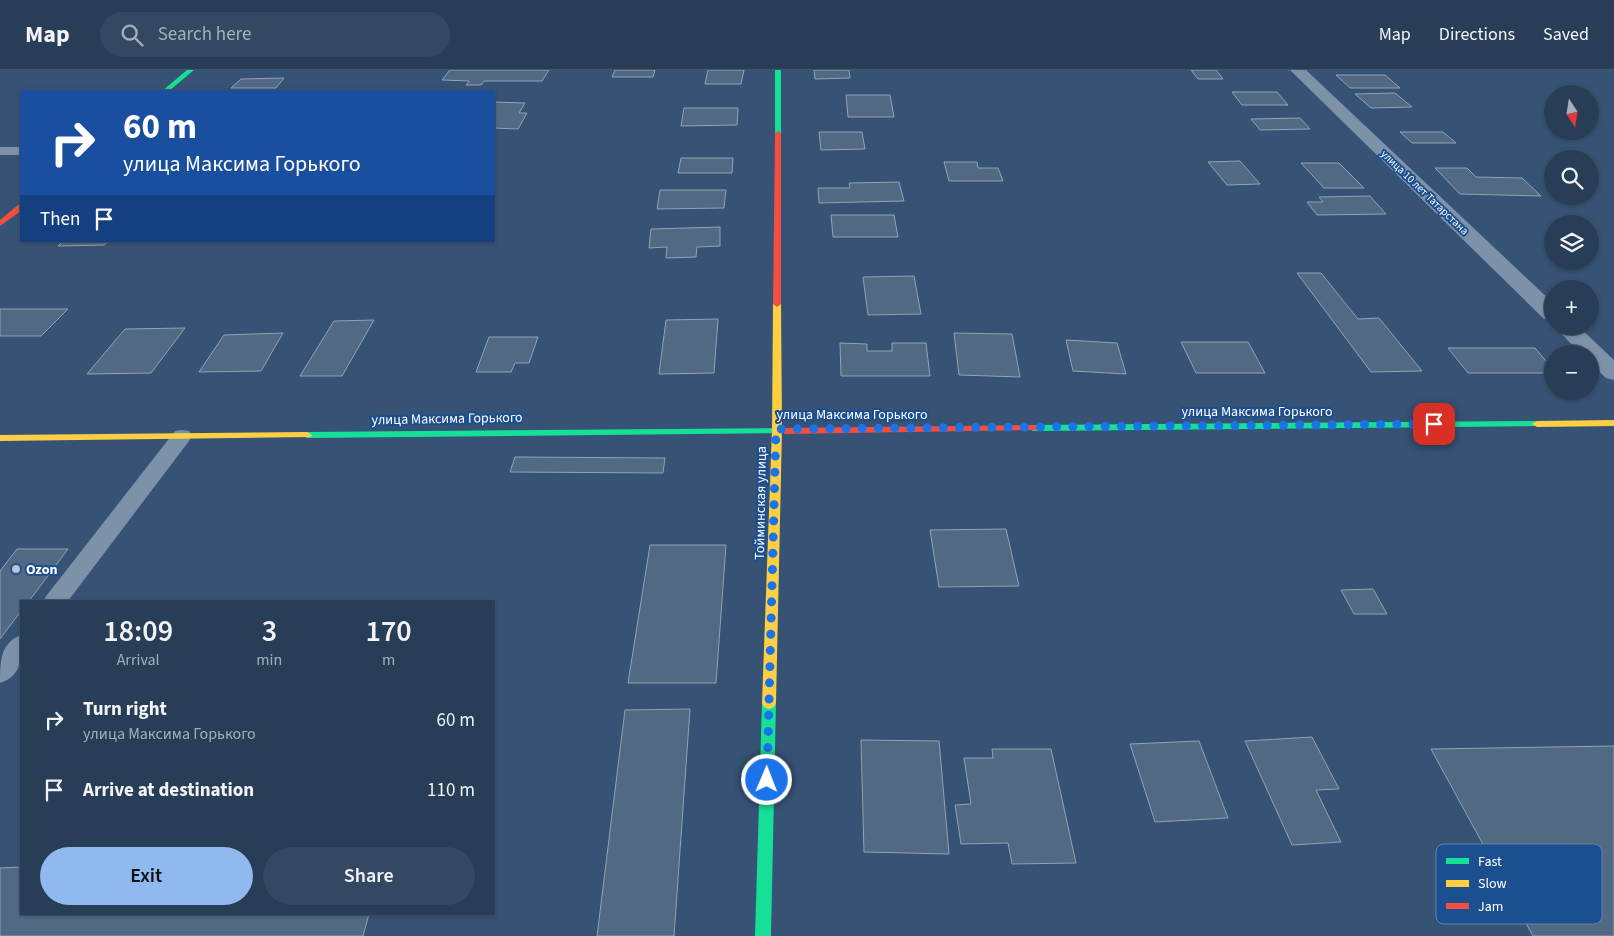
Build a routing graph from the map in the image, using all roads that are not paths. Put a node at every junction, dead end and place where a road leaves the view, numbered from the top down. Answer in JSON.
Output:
{"nodes":[{"id":1,"x":191,"y":70,"type":"edge"},
{"id":2,"x":778,"y":70,"type":"edge"},
{"id":3,"x":1297,"y":70,"type":"edge"},
{"id":4,"x":166,"y":90,"type":"edge"},
{"id":5,"x":0,"y":151,"type":"edge"},
{"id":6,"x":20,"y":151,"type":"edge"},
{"id":7,"x":20,"y":208,"type":"edge"},
{"id":8,"x":0,"y":224,"type":"edge"},
{"id":9,"x":1544,"y":306,"type":"edge"},
{"id":10,"x":1574,"y":335,"type":"edge"},
{"id":11,"x":1614,"y":373,"type":"edge"},
{"id":12,"x":1614,"y":423,"type":"edge"},
{"id":13,"x":776,"y":429,"type":"junction"},
{"id":14,"x":182,"y":436,"type":"junction"},
{"id":15,"x":0,"y":438,"type":"edge"},
{"id":16,"x":56,"y":600,"type":"edge"},
{"id":17,"x":20,"y":646,"type":"edge"},
{"id":18,"x":0,"y":673,"type":"edge"},
{"id":19,"x":763,"y":936,"type":"edge"}],
"edges":[{"from":1,"to":4,"type":"street"},
{"from":2,"to":13,"type":"street","name":"Тойминская улица"},
{"from":3,"to":9,"type":"street","name":"улица 10 лет Татарстана"},
{"from":5,"to":6,"type":"lane"},
{"from":7,"to":8,"type":"street"},
{"from":10,"to":11,"type":"street"},
{"from":12,"to":13,"type":"street","name":"улица Максима Горького"},
{"from":13,"to":14,"type":"street","name":"улица Максима Горького"},
{"from":13,"to":19,"type":"street","name":"Тойминская улица"},
{"from":14,"to":15,"type":"street","name":"улица Максима Горького"},
{"from":14,"to":16,"type":"lane"},
{"from":17,"to":18,"type":"lane"}]}
